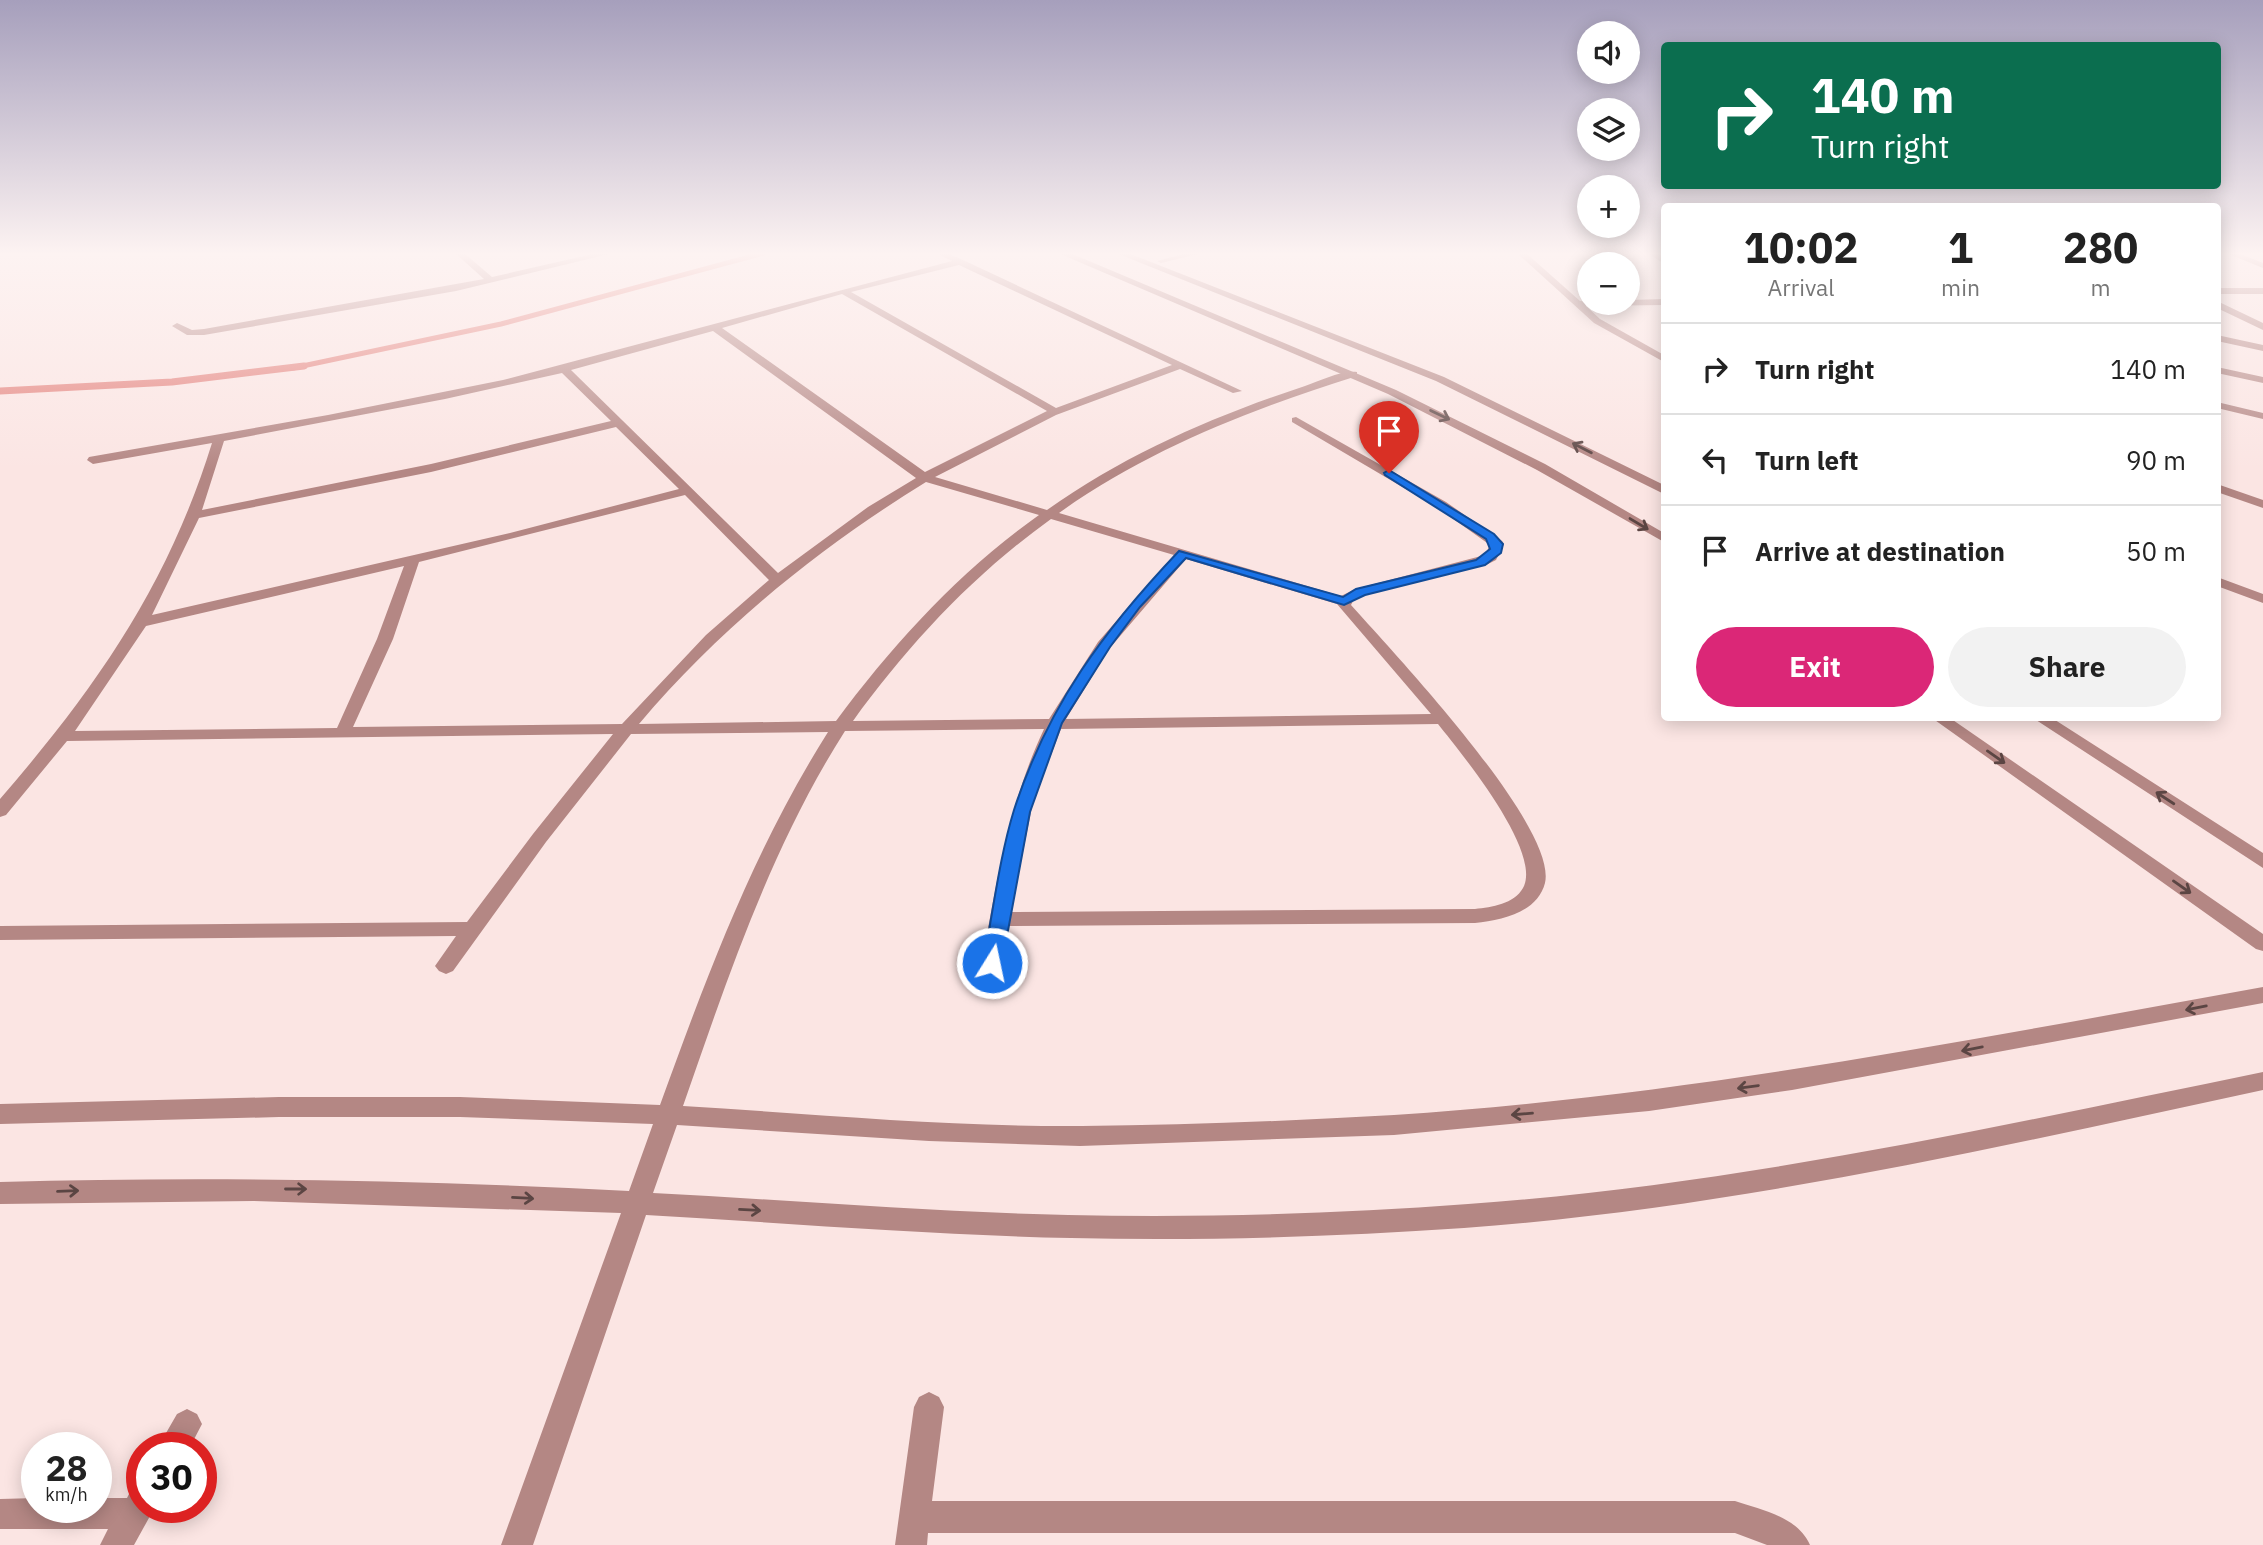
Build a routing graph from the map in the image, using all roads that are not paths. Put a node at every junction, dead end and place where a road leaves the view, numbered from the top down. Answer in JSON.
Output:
{"nodes":[{"id":1,"x":243,"y":325,"type":"edge"},
{"id":2,"x":721,"y":325,"type":"edge"},
{"id":3,"x":903,"y":325,"type":"edge"},
{"id":4,"x":1095,"y":325,"type":"edge"},
{"id":5,"x":1247,"y":325,"type":"edge"},
{"id":6,"x":1304,"y":325,"type":"edge"},
{"id":7,"x":1605,"y":325,"type":"edge"},
{"id":8,"x":177,"y":326,"type":"dead end"},
{"id":9,"x":714,"y":327,"type":"junction"},
{"id":10,"x":2221,"y":339,"type":"edge"},
{"id":11,"x":2263,"y":348,"type":"edge"},
{"id":12,"x":1661,"y":357,"type":"edge"},
{"id":13,"x":1398,"y":362,"type":"junction"},
{"id":14,"x":1181,"y":365,"type":"junction"},
{"id":15,"x":564,"y":369,"type":"junction"},
{"id":16,"x":1364,"y":371,"type":"junction"},
{"id":17,"x":2221,"y":371,"type":"edge"},
{"id":18,"x":2263,"y":380,"type":"edge"},
{"id":19,"x":1237,"y":391,"type":"dead end"},
{"id":20,"x":2221,"y":406,"type":"edge"},
{"id":21,"x":1054,"y":411,"type":"junction"},
{"id":22,"x":2263,"y":416,"type":"edge"},
{"id":23,"x":1296,"y":420,"type":"dead end"},
{"id":24,"x":618,"y":423,"type":"junction"},
{"id":25,"x":219,"y":438,"type":"junction"},
{"id":26,"x":93,"y":460,"type":"dead end"},
{"id":27,"x":923,"y":477,"type":"junction"},
{"id":28,"x":1661,"y":488,"type":"edge"},
{"id":29,"x":2221,"y":489,"type":"edge"},
{"id":30,"x":687,"y":491,"type":"junction"},
{"id":31,"x":2263,"y":504,"type":"edge"},
{"id":32,"x":1048,"y":513,"type":"junction"},
{"id":33,"x":196,"y":515,"type":"junction"},
{"id":34,"x":1661,"y":536,"type":"edge"},
{"id":35,"x":1184,"y":553,"type":"junction"},
{"id":36,"x":412,"y":561,"type":"junction"},
{"id":37,"x":776,"y":579,"type":"junction"},
{"id":38,"x":2221,"y":583,"type":"edge"},
{"id":39,"x":2263,"y":599,"type":"edge"},
{"id":40,"x":1344,"y":601,"type":"junction"},
{"id":41,"x":143,"y":622,"type":"junction"},
{"id":42,"x":1441,"y":719,"type":"junction"},
{"id":43,"x":1944,"y":721,"type":"edge"},
{"id":44,"x":2046,"y":721,"type":"edge"},
{"id":45,"x":1055,"y":723,"type":"junction"},
{"id":46,"x":842,"y":726,"type":"junction"},
{"id":47,"x":627,"y":729,"type":"junction"},
{"id":48,"x":343,"y":732,"type":"junction"},
{"id":49,"x":63,"y":736,"type":"junction"},
{"id":50,"x":0,"y":811,"type":"edge"},
{"id":51,"x":2263,"y":862,"type":"edge"},
{"id":52,"x":1000,"y":919,"type":"junction"},
{"id":53,"x":473,"y":929,"type":"junction"},
{"id":54,"x":0,"y":933,"type":"edge"},
{"id":55,"x":2263,"y":944,"type":"edge"},
{"id":56,"x":992,"y":963,"type":"dead end"},
{"id":57,"x":446,"y":966,"type":"dead end"},
{"id":58,"x":2263,"y":995,"type":"edge"},
{"id":59,"x":2263,"y":1081,"type":"edge"},
{"id":60,"x":0,"y":1114,"type":"edge"},
{"id":61,"x":668,"y":1115,"type":"junction"},
{"id":62,"x":0,"y":1193,"type":"edge"},
{"id":63,"x":636,"y":1203,"type":"junction"},
{"id":64,"x":929,"y":1407,"type":"dead end"},
{"id":65,"x":126,"y":1508,"type":"edge"},
{"id":66,"x":0,"y":1514,"type":"edge"},
{"id":67,"x":129,"y":1523,"type":"edge"},
{"id":68,"x":913,"y":1531,"type":"edge"},
{"id":69,"x":116,"y":1545,"type":"edge"},
{"id":70,"x":517,"y":1545,"type":"edge"},
{"id":71,"x":1794,"y":1545,"type":"edge"}],
"edges":[{"from":1,"to":8,"type":"street"},
{"from":2,"to":9,"type":"street"},
{"from":3,"to":21,"type":"street"},
{"from":4,"to":14,"type":"street"},
{"from":5,"to":16,"type":"street"},
{"from":6,"to":13,"type":"street"},
{"from":7,"to":12,"type":"street"},
{"from":9,"to":15,"type":"street"},
{"from":9,"to":27,"type":"street"},
{"from":10,"to":11,"type":"street"},
{"from":13,"to":16,"type":"street"},
{"from":28,"to":13,"type":"street","one_way":true},
{"from":14,"to":19,"type":"street"},
{"from":14,"to":21,"type":"street"},
{"from":15,"to":24,"type":"street"},
{"from":15,"to":25,"type":"street"},
{"from":16,"to":32,"type":"street"},
{"from":16,"to":34,"type":"street","one_way":true},
{"from":17,"to":18,"type":"street"},
{"from":20,"to":22,"type":"street"},
{"from":21,"to":27,"type":"street"},
{"from":23,"to":40,"type":"street"},
{"from":24,"to":30,"type":"street"},
{"from":24,"to":33,"type":"street"},
{"from":25,"to":26,"type":"street"},
{"from":25,"to":33,"type":"street"},
{"from":27,"to":32,"type":"street"},
{"from":27,"to":37,"type":"street"},
{"from":29,"to":31,"type":"street"},
{"from":30,"to":36,"type":"street"},
{"from":30,"to":37,"type":"street"},
{"from":32,"to":35,"type":"street"},
{"from":32,"to":46,"type":"street"},
{"from":33,"to":41,"type":"street"},
{"from":35,"to":40,"type":"street"},
{"from":35,"to":45,"type":"street"},
{"from":36,"to":41,"type":"street"},
{"from":36,"to":48,"type":"street"},
{"from":37,"to":47,"type":"street"},
{"from":38,"to":39,"type":"street"},
{"from":40,"to":42,"type":"street"},
{"from":41,"to":49,"type":"street"},
{"from":42,"to":45,"type":"street"},
{"from":42,"to":52,"type":"street"},
{"from":43,"to":55,"type":"street","one_way":true},
{"from":51,"to":44,"type":"street","one_way":true},
{"from":45,"to":46,"type":"street"},
{"from":45,"to":52,"type":"street"},
{"from":46,"to":47,"type":"street"},
{"from":46,"to":61,"type":"street"},
{"from":47,"to":48,"type":"street"},
{"from":47,"to":53,"type":"street"},
{"from":48,"to":49,"type":"street"},
{"from":49,"to":50,"type":"street"},
{"from":52,"to":56,"type":"street"},
{"from":53,"to":54,"type":"street"},
{"from":53,"to":57,"type":"street"},
{"from":58,"to":61,"type":"street","one_way":true},
{"from":63,"to":59,"type":"street","one_way":true},
{"from":60,"to":61,"type":"street"},
{"from":61,"to":63,"type":"street"},
{"from":62,"to":63,"type":"street","one_way":true},
{"from":63,"to":70,"type":"street"},
{"from":64,"to":68,"type":"street"},
{"from":65,"to":66,"type":"street"},
{"from":67,"to":69,"type":"street"},
{"from":68,"to":71,"type":"street"}]}
